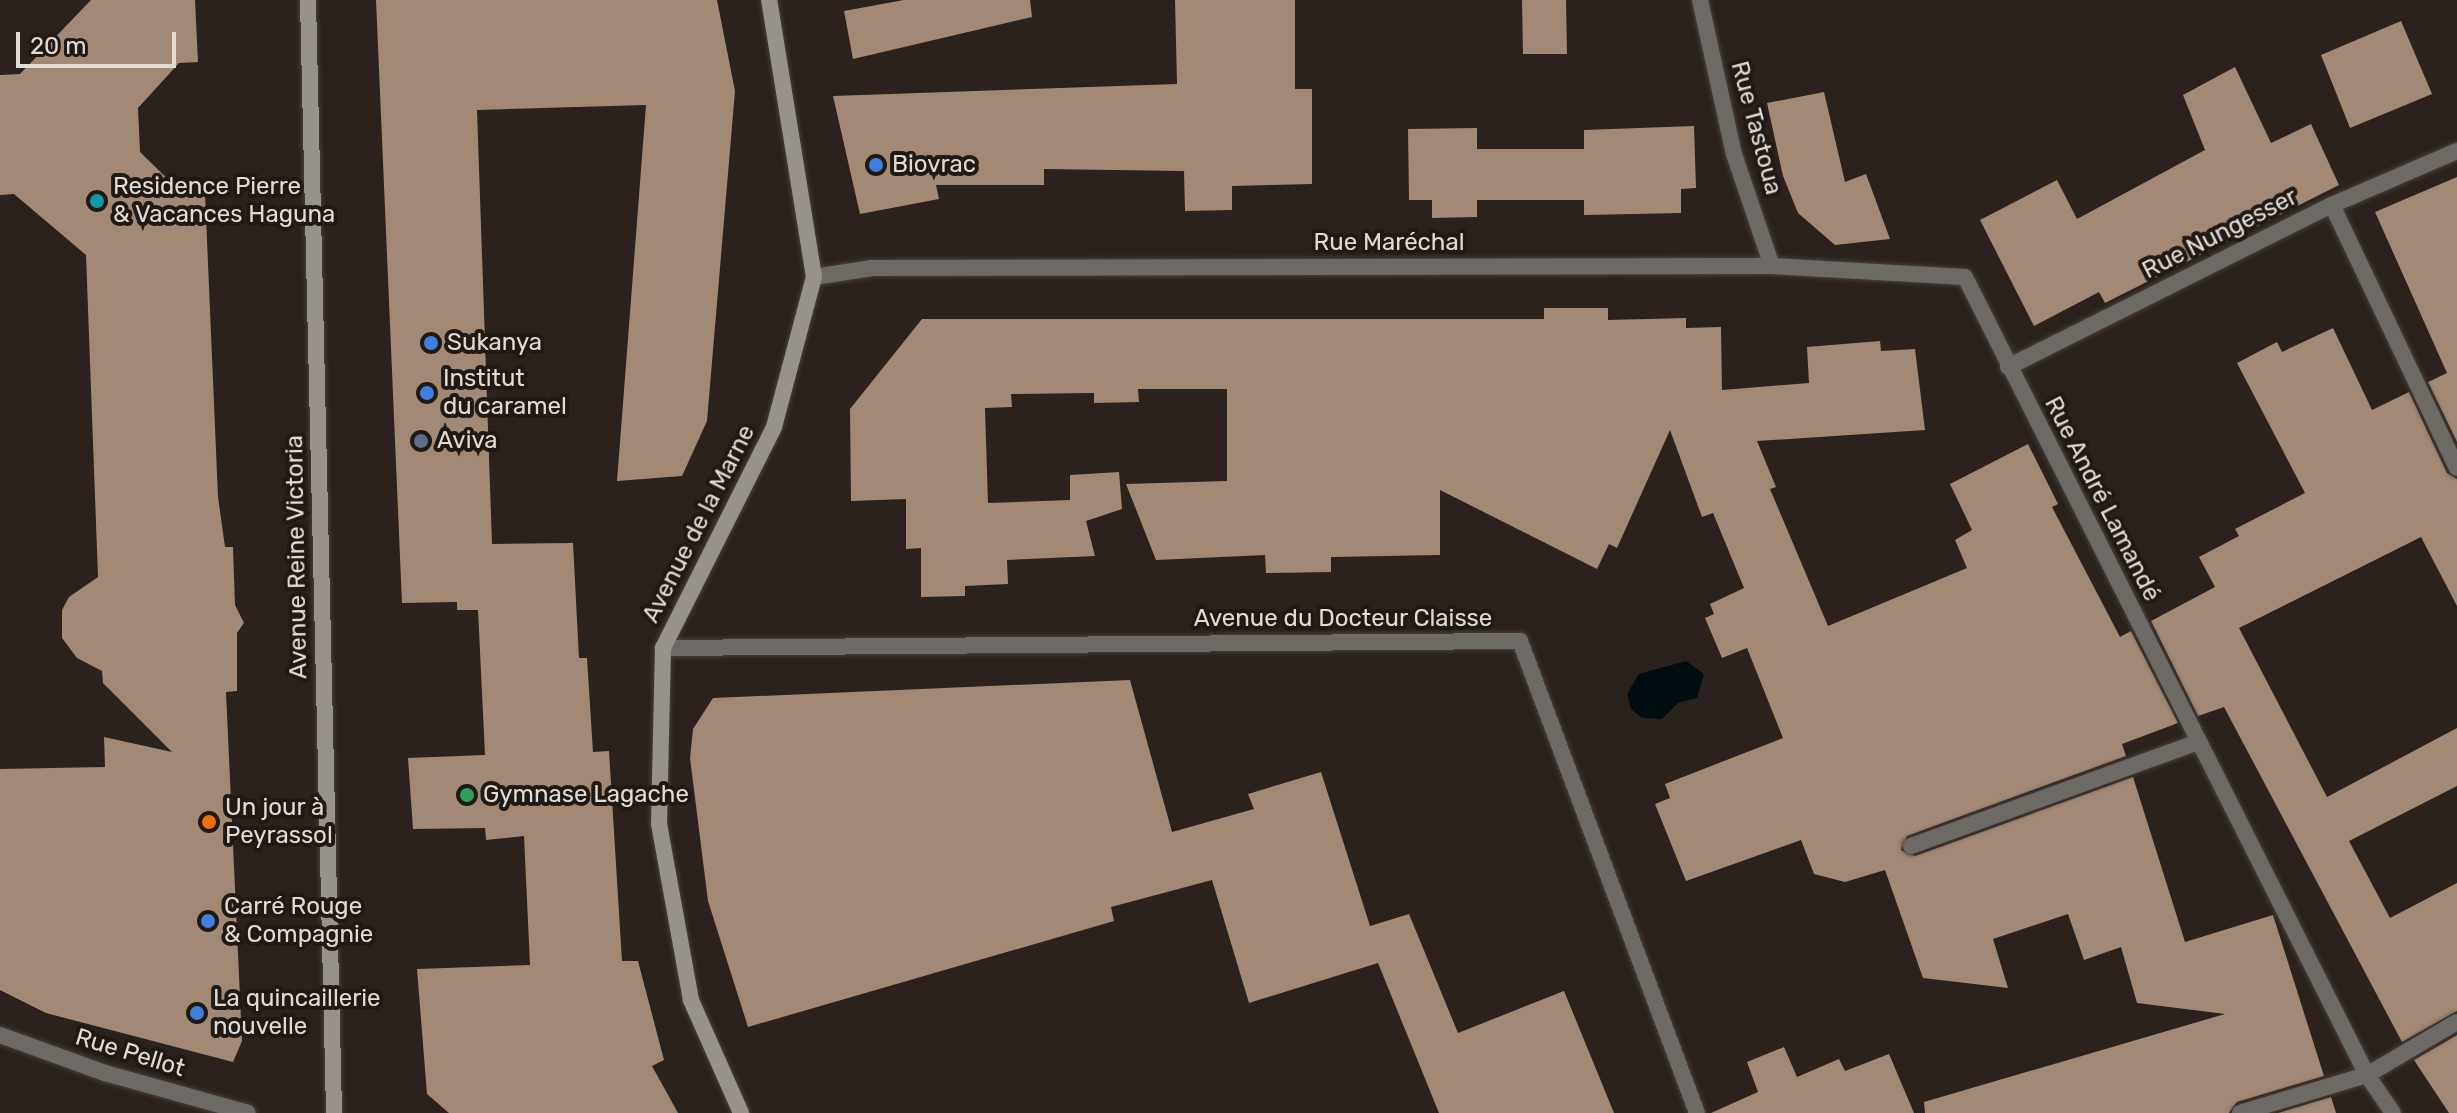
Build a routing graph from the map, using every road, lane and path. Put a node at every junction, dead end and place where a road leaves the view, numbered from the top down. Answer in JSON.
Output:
{"nodes":[{"id":1,"x":308,"y":0,"type":"edge"},
{"id":2,"x":769,"y":0,"type":"edge"},
{"id":3,"x":1700,"y":0,"type":"edge"},
{"id":4,"x":2457,"y":151,"type":"edge"},
{"id":5,"x":2332,"y":205,"type":"junction"},
{"id":6,"x":1772,"y":266,"type":"junction"},
{"id":7,"x":814,"y":277,"type":"junction"},
{"id":8,"x":1965,"y":277,"type":"joint"},
{"id":9,"x":2008,"y":367,"type":"junction"},
{"id":10,"x":2457,"y":468,"type":"edge"},
{"id":11,"x":663,"y":648,"type":"junction"},
{"id":12,"x":2198,"y":742,"type":"junction"},
{"id":13,"x":1911,"y":846,"type":"dead end"},
{"id":14,"x":2457,"y":1022,"type":"edge"},
{"id":15,"x":0,"y":1035,"type":"edge"},
{"id":16,"x":2367,"y":1075,"type":"junction"},
{"id":17,"x":248,"y":1113,"type":"edge"},
{"id":18,"x":334,"y":1113,"type":"edge"},
{"id":19,"x":741,"y":1113,"type":"edge"},
{"id":20,"x":1697,"y":1113,"type":"edge"},
{"id":21,"x":2240,"y":1113,"type":"edge"},
{"id":22,"x":2393,"y":1113,"type":"edge"}],
"edges":[{"from":1,"to":18,"type":"main road","name":"Avenue Reine Victoria"},
{"from":2,"to":7,"type":"main road","name":"Avenue de la Marne"},
{"from":3,"to":6,"type":"street","name":"Rue Tastoua"},
{"from":4,"to":5,"type":"street","name":"Rue Nungesser"},
{"from":5,"to":9,"type":"street","name":"Rue Nungesser"},
{"from":5,"to":10,"type":"street"},
{"from":6,"to":7,"type":"street","name":"Rue Maréchal"},
{"from":6,"to":8,"type":"street","name":"Rue Maréchal"},
{"from":7,"to":11,"type":"main road","name":"Avenue de la Marne"},
{"from":8,"to":9,"type":"street","name":"Rue André Lamandé"},
{"from":9,"to":12,"type":"street","name":"Rue André Lamandé"},
{"from":11,"to":19,"type":"main road","name":"Avenue de la Marne"},
{"from":11,"to":20,"type":"street","name":"Avenue du Docteur Claisse"},
{"from":12,"to":13,"type":"street"},
{"from":12,"to":16,"type":"street","name":"Rue André Lamandé"},
{"from":14,"to":16,"type":"street"},
{"from":15,"to":17,"type":"street","name":"Rue Pellot"},
{"from":16,"to":21,"type":"street"},
{"from":16,"to":22,"type":"street","name":"Rue André Lamandé"}]}
